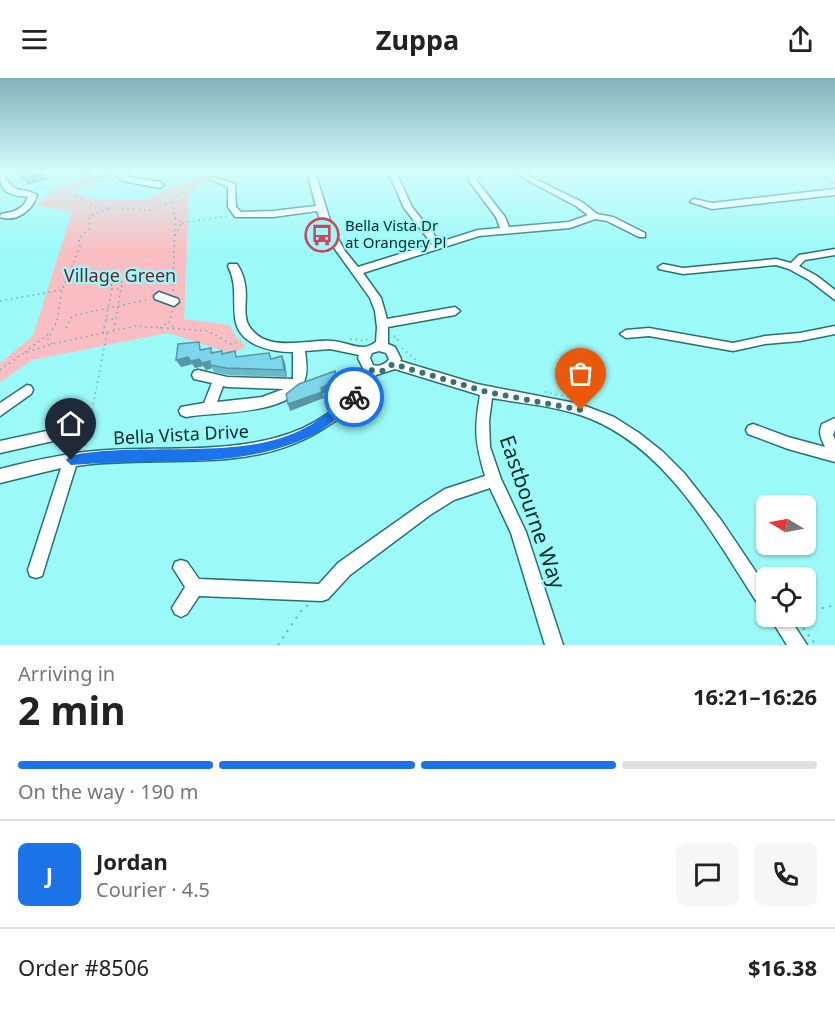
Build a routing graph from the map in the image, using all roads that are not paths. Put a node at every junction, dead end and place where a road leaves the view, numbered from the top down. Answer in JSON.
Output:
{"nodes":[{"id":1,"x":32,"y":198,"type":"edge"},
{"id":2,"x":232,"y":198,"type":"edge"},
{"id":3,"x":318,"y":198,"type":"edge"},
{"id":4,"x":404,"y":198,"type":"edge"},
{"id":5,"x":486,"y":198,"type":"edge"},
{"id":6,"x":568,"y":198,"type":"edge"},
{"id":7,"x":778,"y":198,"type":"edge"},
{"id":8,"x":699,"y":203,"type":"road end"},
{"id":9,"x":321,"y":208,"type":"junction"},
{"id":10,"x":4,"y":216,"type":"dead end"},
{"id":11,"x":594,"y":216,"type":"junction"},
{"id":12,"x":505,"y":230,"type":"junction"},
{"id":13,"x":642,"y":236,"type":"dead end"},
{"id":14,"x":438,"y":245,"type":"junction"},
{"id":15,"x":835,"y":252,"type":"edge"},
{"id":16,"x":232,"y":266,"type":"dead end"},
{"id":17,"x":663,"y":267,"type":"dead end"},
{"id":18,"x":793,"y":267,"type":"junction"},
{"id":19,"x":357,"y":271,"type":"junction"},
{"id":20,"x":683,"y":271,"type":"junction"},
{"id":21,"x":680,"y":282,"type":"dead end"},
{"id":22,"x":159,"y":296,"type":"road end"},
{"id":23,"x":835,"y":296,"type":"edge"},
{"id":24,"x":174,"y":302,"type":"road end"},
{"id":25,"x":450,"y":316,"type":"dead end"},
{"id":26,"x":384,"y":324,"type":"junction"},
{"id":27,"x":835,"y":330,"type":"edge"},
{"id":28,"x":626,"y":334,"type":"dead end"},
{"id":29,"x":382,"y":346,"type":"junction"},
{"id":30,"x":299,"y":348,"type":"junction"},
{"id":31,"x":366,"y":353,"type":"junction"},
{"id":32,"x":393,"y":364,"type":"junction"},
{"id":33,"x":372,"y":370,"type":"junction"},
{"id":34,"x":198,"y":375,"type":"dead end"},
{"id":35,"x":219,"y":381,"type":"junction"},
{"id":36,"x":297,"y":384,"type":"junction"},
{"id":37,"x":27,"y":390,"type":"dead end"},
{"id":38,"x":487,"y":392,"type":"junction"},
{"id":39,"x":209,"y":406,"type":"junction"},
{"id":40,"x":0,"y":410,"type":"edge"},
{"id":41,"x":186,"y":411,"type":"dead end"},
{"id":42,"x":835,"y":424,"type":"edge"},
{"id":43,"x":79,"y":430,"type":"dead end"},
{"id":44,"x":753,"y":430,"type":"dead end"},
{"id":45,"x":0,"y":447,"type":"edge"},
{"id":46,"x":835,"y":454,"type":"edge"},
{"id":47,"x":71,"y":460,"type":"junction"},
{"id":48,"x":0,"y":476,"type":"edge"},
{"id":49,"x":495,"y":480,"type":"junction"},
{"id":50,"x":181,"y":568,"type":"dead end"},
{"id":51,"x":36,"y":570,"type":"dead end"},
{"id":52,"x":195,"y":587,"type":"junction"},
{"id":53,"x":756,"y":587,"type":"edge"},
{"id":54,"x":181,"y":608,"type":"dead end"},
{"id":55,"x":785,"y":627,"type":"edge"},
{"id":56,"x":554,"y":645,"type":"edge"},
{"id":57,"x":798,"y":645,"type":"edge"}],
"edges":[{"from":1,"to":10,"type":"street"},
{"from":2,"to":9,"type":"street"},
{"from":3,"to":9,"type":"street"},
{"from":4,"to":14,"type":"street"},
{"from":5,"to":12,"type":"street"},
{"from":6,"to":11,"type":"street"},
{"from":7,"to":8,"type":"street"},
{"from":9,"to":19,"type":"street"},
{"from":11,"to":12,"type":"street"},
{"from":11,"to":13,"type":"street"},
{"from":12,"to":14,"type":"street"},
{"from":14,"to":19,"type":"street"},
{"from":15,"to":18,"type":"street"},
{"from":16,"to":30,"type":"street"},
{"from":17,"to":20,"type":"street"},
{"from":18,"to":20,"type":"street"},
{"from":18,"to":23,"type":"street"},
{"from":19,"to":26,"type":"street"},
{"from":20,"to":21,"type":"street"},
{"from":22,"to":24,"type":"street"},
{"from":25,"to":26,"type":"street"},
{"from":26,"to":29,"type":"street"},
{"from":27,"to":28,"type":"street"},
{"from":29,"to":31,"type":"street"},
{"from":29,"to":32,"type":"street"},
{"from":30,"to":31,"type":"street"},
{"from":30,"to":36,"type":"street"},
{"from":31,"to":33,"type":"street"},
{"from":32,"to":33,"type":"street"},
{"from":32,"to":38,"type":"street"},
{"from":33,"to":47,"type":"street","name":"Bella Vista Drive"},
{"from":34,"to":35,"type":"street"},
{"from":35,"to":36,"type":"street"},
{"from":35,"to":39,"type":"street"},
{"from":36,"to":39,"type":"street"},
{"from":37,"to":40,"type":"street"},
{"from":38,"to":49,"type":"street","name":"Eastbourne Way"},
{"from":38,"to":53,"type":"street"},
{"from":39,"to":41,"type":"street"},
{"from":42,"to":46,"type":"street"},
{"from":43,"to":45,"type":"street"},
{"from":44,"to":46,"type":"street"},
{"from":47,"to":48,"type":"street","name":"Bella Vista Drive"},
{"from":47,"to":51,"type":"street"},
{"from":49,"to":52,"type":"street"},
{"from":49,"to":56,"type":"street","name":"Eastbourne Way"},
{"from":50,"to":52,"type":"street"},
{"from":52,"to":54,"type":"street"},
{"from":55,"to":57,"type":"street"}]}
